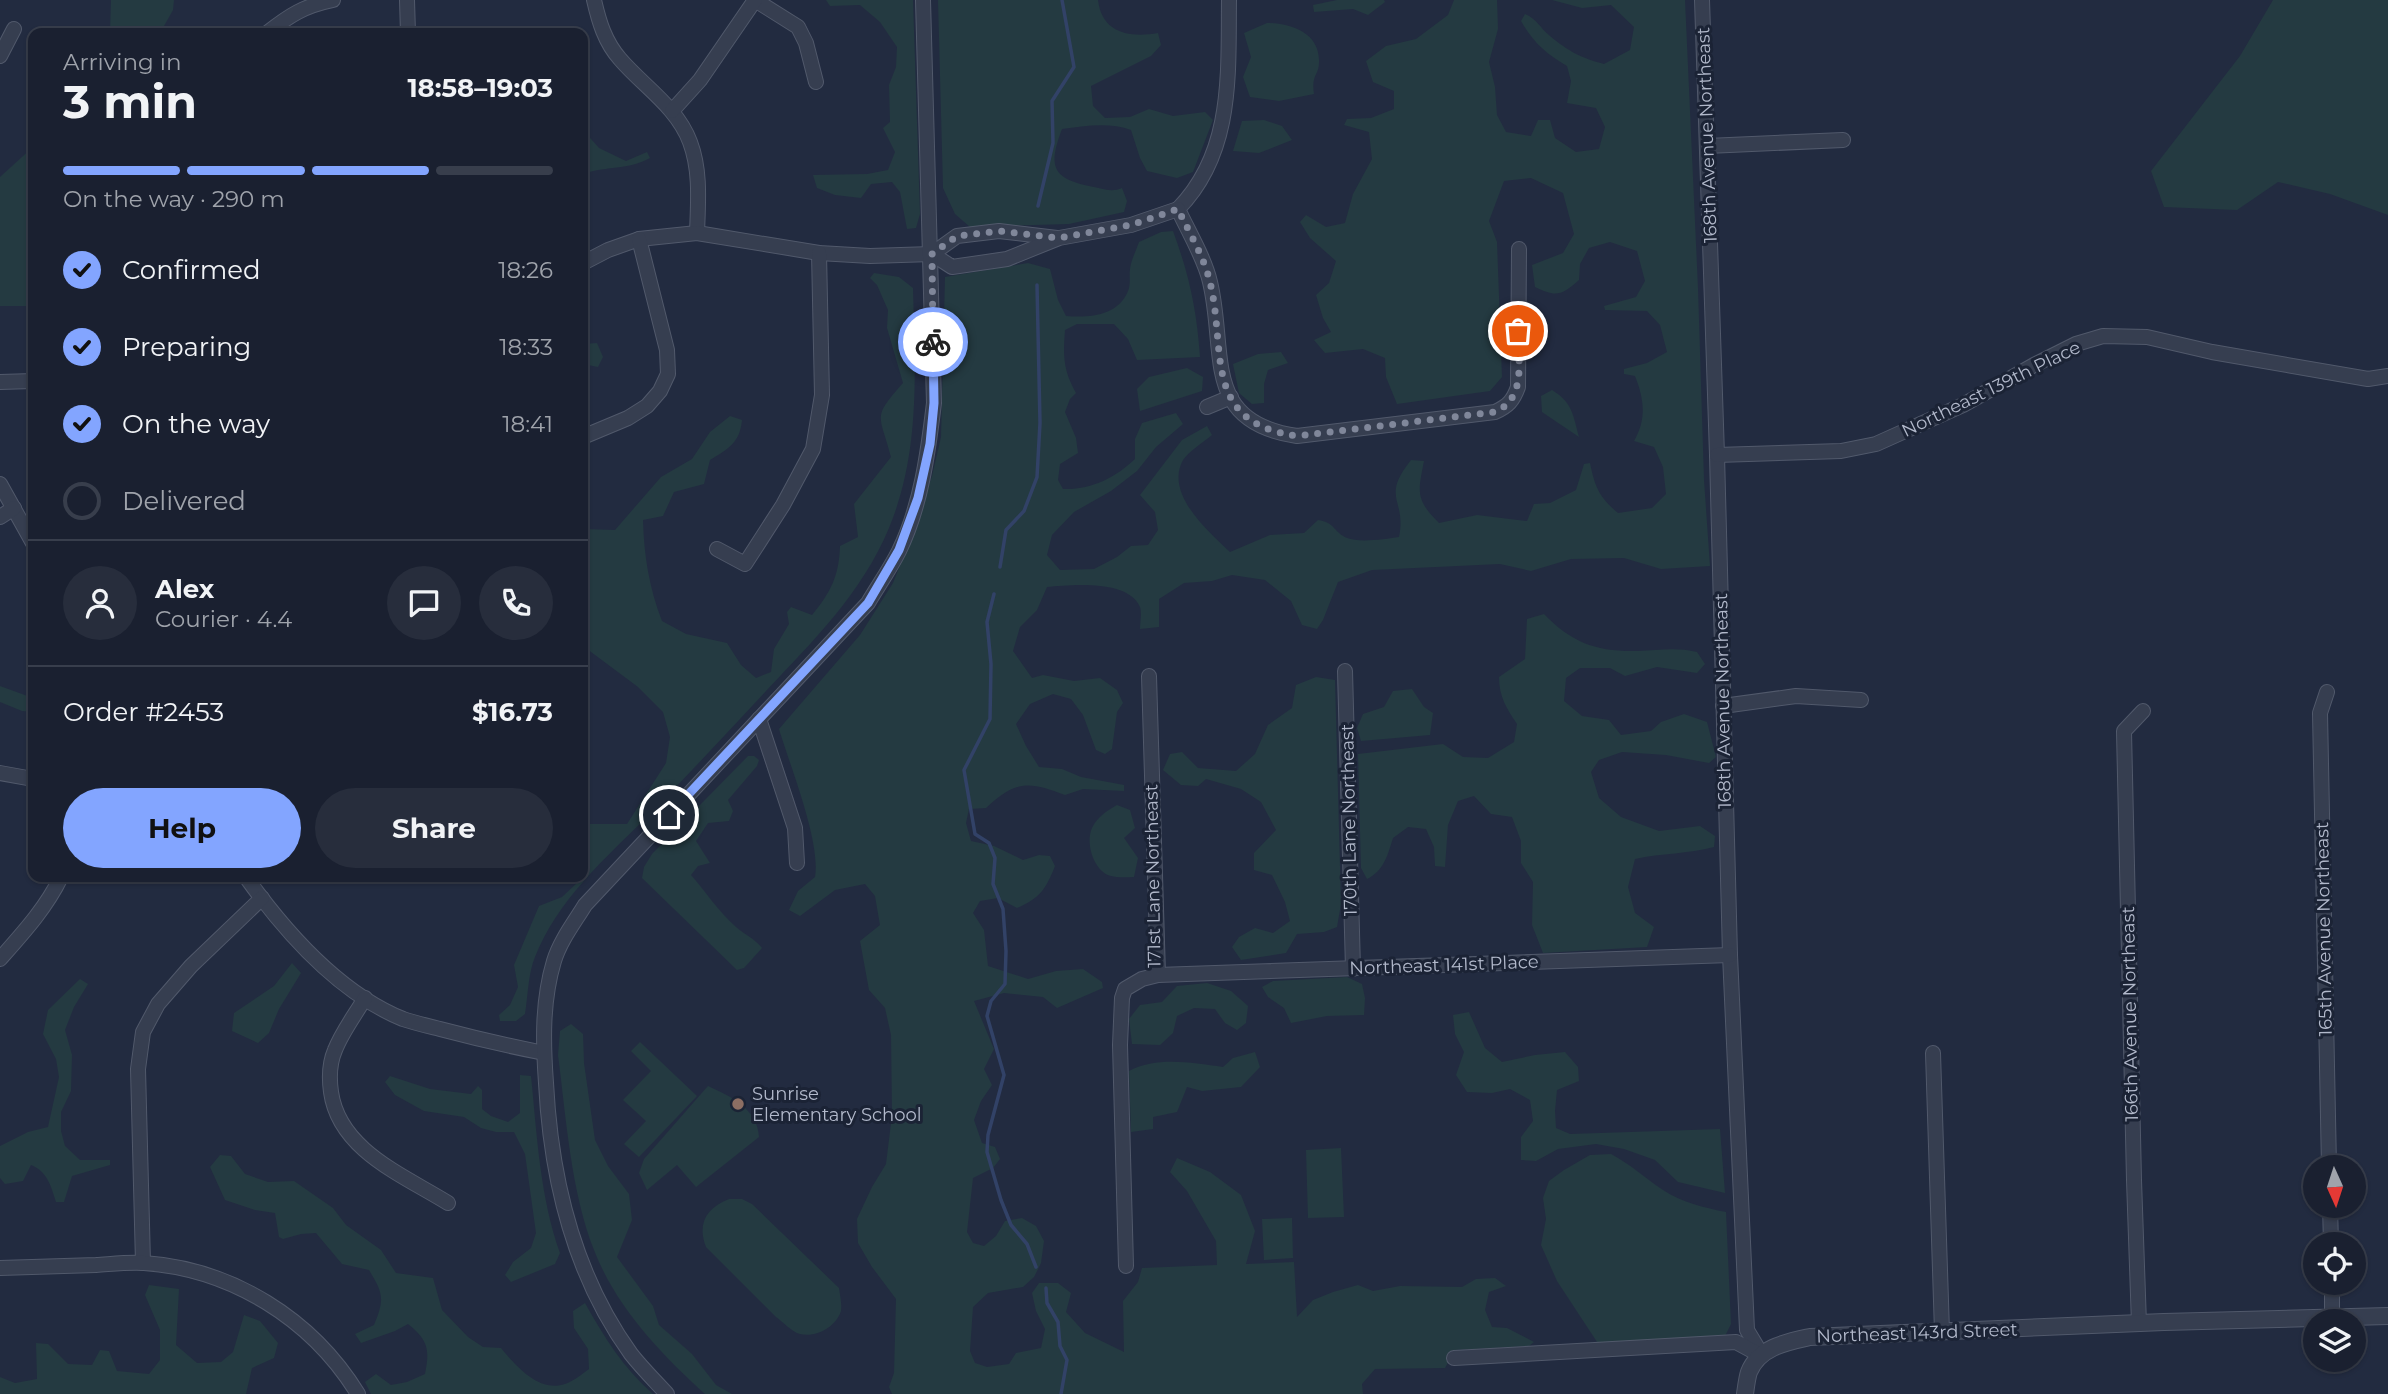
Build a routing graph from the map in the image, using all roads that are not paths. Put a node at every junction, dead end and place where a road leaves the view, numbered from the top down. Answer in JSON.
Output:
{"nodes":[{"id":1,"x":334,"y":0,"type":"edge"},
{"id":2,"x":407,"y":0,"type":"edge"},
{"id":3,"x":594,"y":0,"type":"edge"},
{"id":4,"x":755,"y":0,"type":"edge"},
{"id":5,"x":923,"y":0,"type":"edge"},
{"id":6,"x":1229,"y":0,"type":"edge"},
{"id":7,"x":1702,"y":0,"type":"edge"},
{"id":8,"x":273,"y":28,"type":"edge"},
{"id":9,"x":408,"y":28,"type":"edge"},
{"id":10,"x":14,"y":29,"type":"dead end"},
{"id":11,"x":0,"y":57,"type":"edge"},
{"id":12,"x":816,"y":82,"type":"dead end"},
{"id":13,"x":672,"y":111,"type":"junction"},
{"id":14,"x":1843,"y":139,"type":"dead end"},
{"id":15,"x":1707,"y":146,"type":"junction"},
{"id":16,"x":1178,"y":209,"type":"junction"},
{"id":17,"x":697,"y":233,"type":"junction"},
{"id":18,"x":1059,"y":238,"type":"junction"},
{"id":19,"x":639,"y":239,"type":"junction"},
{"id":20,"x":1519,"y":249,"type":"dead end"},
{"id":21,"x":819,"y":253,"type":"junction"},
{"id":22,"x":932,"y":254,"type":"junction"},
{"id":23,"x":588,"y":260,"type":"edge"},
{"id":24,"x":2388,"y":376,"type":"edge"},
{"id":25,"x":28,"y":381,"type":"edge"},
{"id":26,"x":0,"y":382,"type":"edge"},
{"id":27,"x":1231,"y":397,"type":"junction"},
{"id":28,"x":1206,"y":407,"type":"dead end"},
{"id":29,"x":588,"y":435,"type":"edge"},
{"id":30,"x":1717,"y":455,"type":"junction"},
{"id":31,"x":0,"y":484,"type":"edge"},
{"id":32,"x":14,"y":509,"type":"junction"},
{"id":33,"x":0,"y":517,"type":"edge"},
{"id":34,"x":28,"y":533,"type":"edge"},
{"id":35,"x":717,"y":548,"type":"dead end"},
{"id":36,"x":1345,"y":671,"type":"dead end"},
{"id":37,"x":1149,"y":676,"type":"dead end"},
{"id":38,"x":2327,"y":692,"type":"dead end"},
{"id":39,"x":1861,"y":700,"type":"dead end"},
{"id":40,"x":1723,"y":706,"type":"junction"},
{"id":41,"x":2143,"y":710,"type":"dead end"},
{"id":42,"x":759,"y":719,"type":"junction"},
{"id":43,"x":0,"y":773,"type":"edge"},
{"id":44,"x":28,"y":778,"type":"edge"},
{"id":45,"x":797,"y":863,"type":"dead end"},
{"id":46,"x":58,"y":882,"type":"edge"},
{"id":47,"x":250,"y":882,"type":"edge"},
{"id":48,"x":262,"y":898,"type":"junction"},
{"id":49,"x":1730,"y":955,"type":"junction"},
{"id":50,"x":0,"y":959,"type":"edge"},
{"id":51,"x":1353,"y":969,"type":"junction"},
{"id":52,"x":1158,"y":975,"type":"junction"},
{"id":53,"x":365,"y":998,"type":"junction"},
{"id":54,"x":544,"y":1053,"type":"junction"},
{"id":55,"x":1933,"y":1053,"type":"dead end"},
{"id":56,"x":2329,"y":1155,"type":"edge"},
{"id":57,"x":448,"y":1203,"type":"dead end"},
{"id":58,"x":142,"y":1263,"type":"junction"},
{"id":59,"x":1126,"y":1266,"type":"dead end"},
{"id":60,"x":0,"y":1268,"type":"edge"},
{"id":61,"x":2388,"y":1316,"type":"edge"},
{"id":62,"x":2366,"y":1317,"type":"edge"},
{"id":63,"x":2303,"y":1319,"type":"edge"},
{"id":64,"x":2139,"y":1324,"type":"junction"},
{"id":65,"x":1942,"y":1332,"type":"junction"},
{"id":66,"x":1762,"y":1355,"type":"junction"},
{"id":67,"x":1454,"y":1358,"type":"dead end"},
{"id":68,"x":358,"y":1394,"type":"edge"},
{"id":69,"x":667,"y":1394,"type":"edge"},
{"id":70,"x":1745,"y":1394,"type":"edge"}],
"edges":[{"from":1,"to":8,"type":"street"},
{"from":2,"to":9,"type":"street"},
{"from":3,"to":13,"type":"street"},
{"from":4,"to":12,"type":"street"},
{"from":4,"to":13,"type":"street"},
{"from":5,"to":22,"type":"street"},
{"from":6,"to":16,"type":"street"},
{"from":7,"to":15,"type":"street","name":"168th Avenue Northeast"},
{"from":10,"to":11,"type":"street"},
{"from":13,"to":17,"type":"street"},
{"from":14,"to":15,"type":"street"},
{"from":15,"to":30,"type":"street","name":"168th Avenue Northeast"},
{"from":16,"to":18,"type":"street"},
{"from":16,"to":27,"type":"street"},
{"from":17,"to":19,"type":"street"},
{"from":17,"to":21,"type":"street"},
{"from":18,"to":22,"type":"street"},
{"from":18,"to":22,"type":"street"},
{"from":19,"to":23,"type":"street"},
{"from":19,"to":29,"type":"street"},
{"from":20,"to":27,"type":"street"},
{"from":21,"to":22,"type":"street"},
{"from":21,"to":35,"type":"street"},
{"from":22,"to":42,"type":"street"},
{"from":24,"to":30,"type":"street","name":"Northeast 139th Place"},
{"from":25,"to":26,"type":"street"},
{"from":27,"to":28,"type":"street"},
{"from":30,"to":40,"type":"street","name":"168th Avenue Northeast"},
{"from":31,"to":32,"type":"street"},
{"from":32,"to":33,"type":"street"},
{"from":32,"to":34,"type":"street"},
{"from":36,"to":51,"type":"street","name":"170th Lane Northeast"},
{"from":37,"to":52,"type":"street","name":"171st Lane Northeast"},
{"from":38,"to":56,"type":"street","name":"165th Avenue Northeast"},
{"from":39,"to":40,"type":"street"},
{"from":40,"to":49,"type":"street","name":"168th Avenue Northeast"},
{"from":41,"to":64,"type":"street","name":"166th Avenue Northeast"},
{"from":42,"to":45,"type":"street"},
{"from":42,"to":54,"type":"street"},
{"from":43,"to":44,"type":"street"},
{"from":46,"to":50,"type":"street"},
{"from":47,"to":48,"type":"street"},
{"from":48,"to":53,"type":"street"},
{"from":48,"to":58,"type":"street"},
{"from":49,"to":51,"type":"street","name":"Northeast 141st Place"},
{"from":49,"to":66,"type":"street","name":"168th Avenue Northeast"},
{"from":51,"to":52,"type":"street","name":"Northeast 141st Place"},
{"from":52,"to":59,"type":"street","name":"171st Lane Northeast"},
{"from":53,"to":54,"type":"street"},
{"from":53,"to":57,"type":"street"},
{"from":54,"to":69,"type":"street"},
{"from":55,"to":65,"type":"street"},
{"from":58,"to":60,"type":"street"},
{"from":58,"to":68,"type":"street"},
{"from":61,"to":62,"type":"street","name":"Northeast 143rd Street"},
{"from":63,"to":64,"type":"street","name":"Northeast 143rd Street"},
{"from":64,"to":65,"type":"street","name":"Northeast 143rd Street"},
{"from":65,"to":66,"type":"street","name":"Northeast 143rd Street"},
{"from":66,"to":67,"type":"street"},
{"from":66,"to":70,"type":"street"}]}
